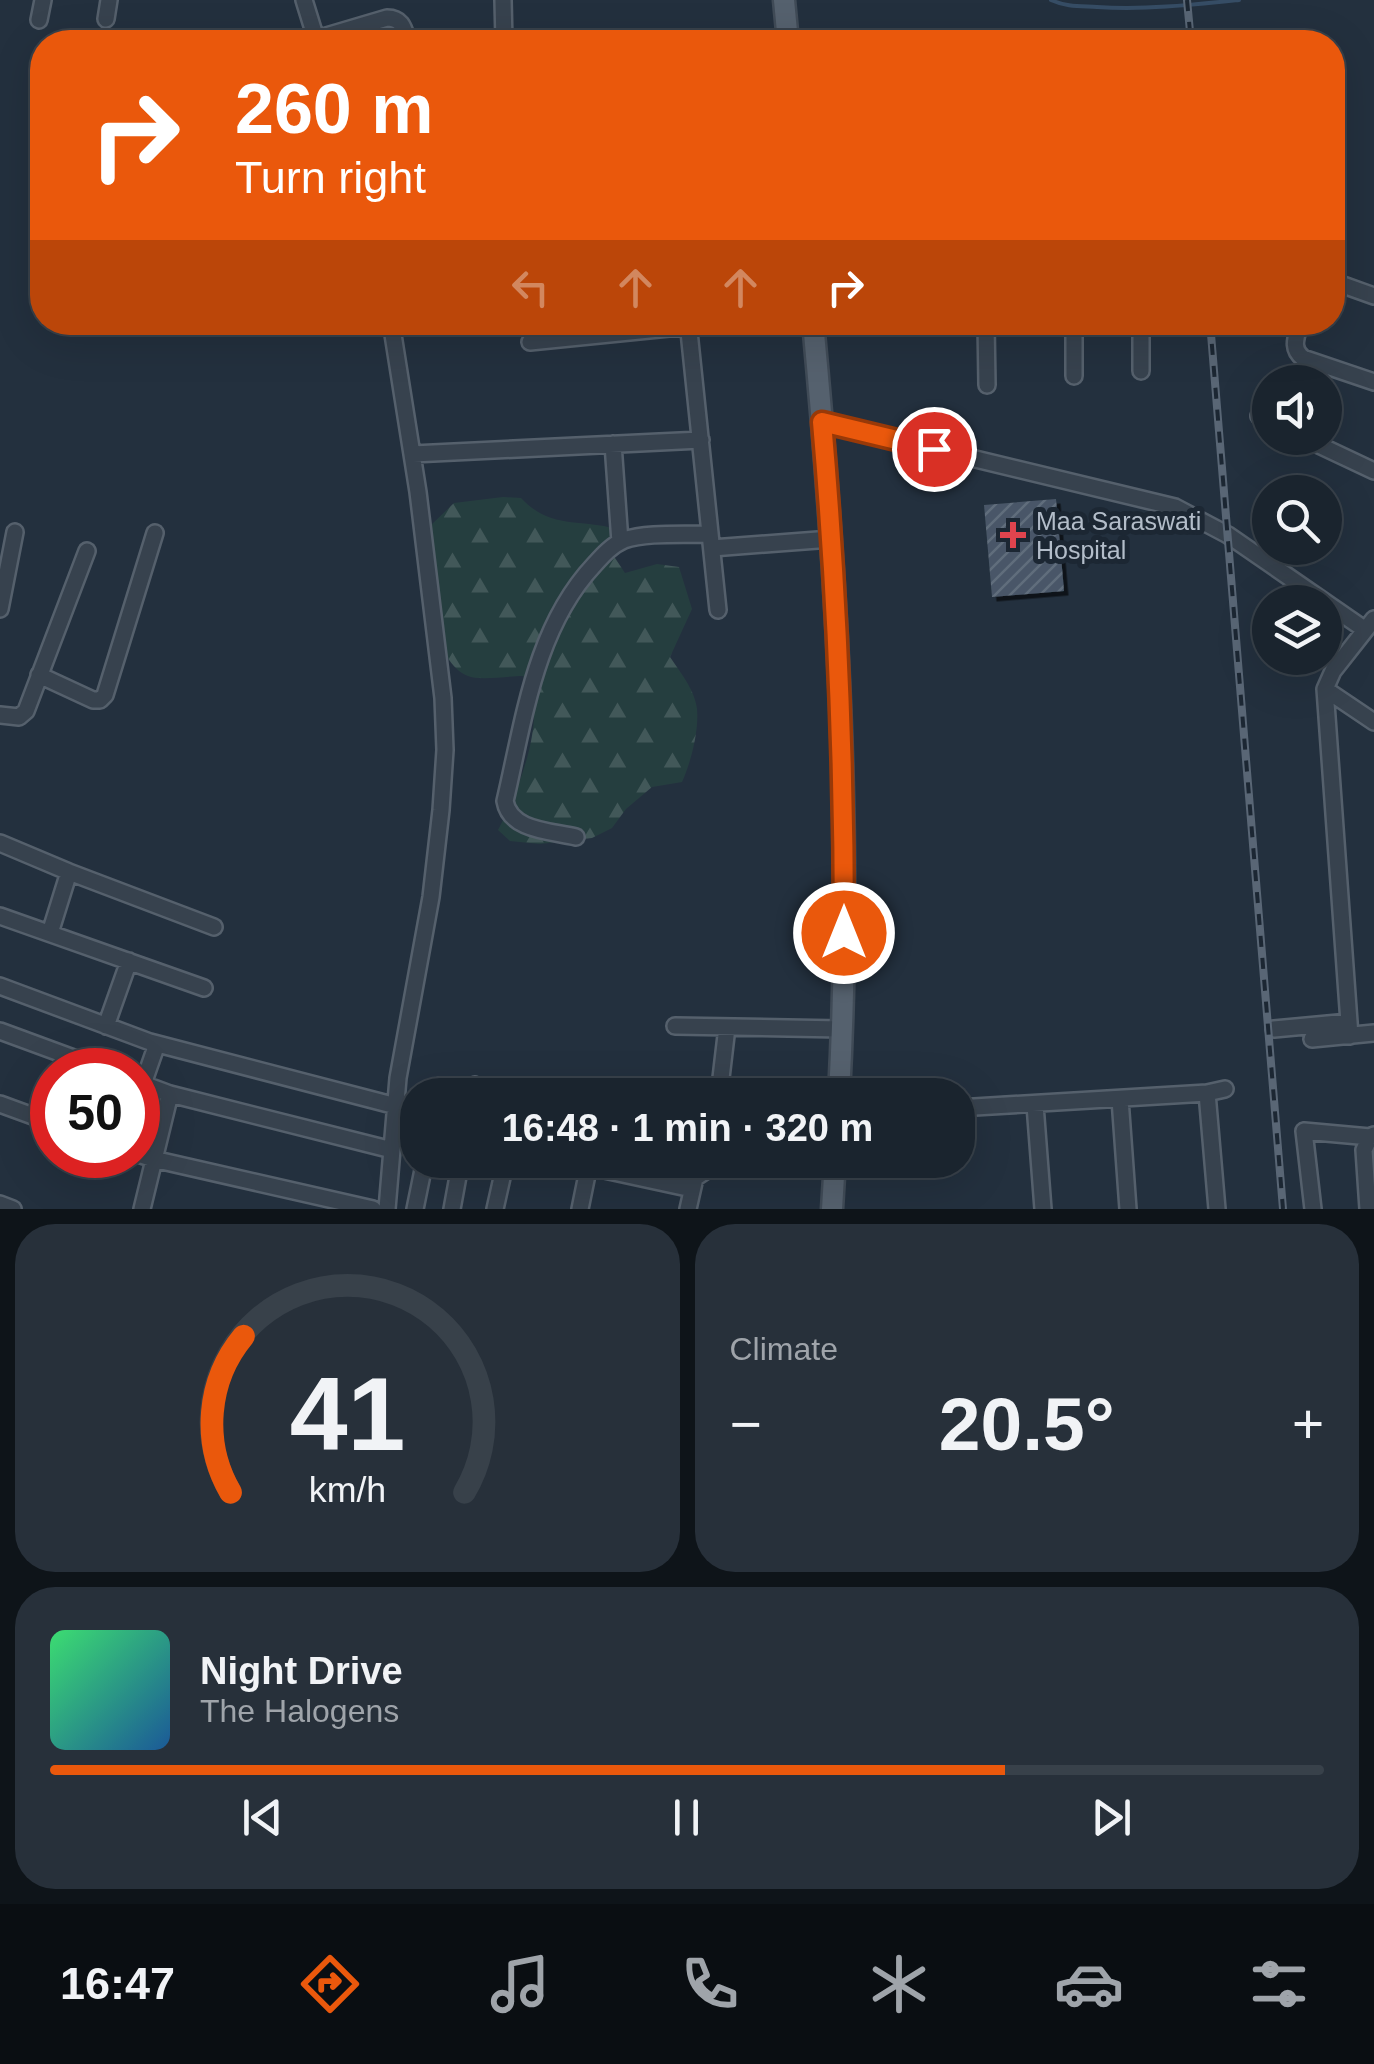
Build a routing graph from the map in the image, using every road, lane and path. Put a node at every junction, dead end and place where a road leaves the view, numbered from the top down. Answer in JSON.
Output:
{"nodes":[{"id":1,"x":43,"y":0,"type":"edge"},
{"id":2,"x":109,"y":0,"type":"edge"},
{"id":3,"x":304,"y":0,"type":"edge"},
{"id":4,"x":503,"y":0,"type":"edge"},
{"id":5,"x":784,"y":0,"type":"edge"},
{"id":6,"x":106,"y":19,"type":"dead end"},
{"id":7,"x":39,"y":20,"type":"dead end"},
{"id":8,"x":313,"y":30,"type":"edge"},
{"id":9,"x":350,"y":30,"type":"edge"},
{"id":10,"x":405,"y":30,"type":"edge"},
{"id":11,"x":504,"y":30,"type":"edge"},
{"id":12,"x":787,"y":30,"type":"edge"},
{"id":13,"x":1345,"y":285,"type":"edge"},
{"id":14,"x":1373,"y":293,"type":"edge"},
{"id":15,"x":392,"y":335,"type":"edge"},
{"id":16,"x":591,"y":335,"type":"edge"},
{"id":17,"x":689,"y":335,"type":"edge"},
{"id":18,"x":814,"y":335,"type":"edge"},
{"id":19,"x":986,"y":335,"type":"edge"},
{"id":20,"x":1076,"y":335,"type":"edge"},
{"id":21,"x":1141,"y":335,"type":"edge"},
{"id":22,"x":1297,"y":335,"type":"edge"},
{"id":23,"x":530,"y":342,"type":"dead end"},
{"id":24,"x":1141,"y":371,"type":"dead end"},
{"id":25,"x":1074,"y":376,"type":"dead end"},
{"id":26,"x":1374,"y":382,"type":"edge"},
{"id":27,"x":987,"y":385,"type":"dead end"},
{"id":28,"x":822,"y":422,"type":"junction"},
{"id":29,"x":700,"y":440,"type":"junction"},
{"id":30,"x":613,"y":444,"type":"junction"},
{"id":31,"x":412,"y":454,"type":"junction"},
{"id":32,"x":1340,"y":455,"type":"edge"},
{"id":33,"x":1374,"y":471,"type":"edge"},
{"id":34,"x":15,"y":532,"type":"dead end"},
{"id":35,"x":155,"y":533,"type":"dead end"},
{"id":36,"x":831,"y":540,"type":"junction"},
{"id":37,"x":710,"y":541,"type":"junction"},
{"id":38,"x":620,"y":542,"type":"junction"},
{"id":39,"x":87,"y":551,"type":"dead end"},
{"id":40,"x":0,"y":609,"type":"edge"},
{"id":41,"x":718,"y":610,"type":"dead end"},
{"id":42,"x":1369,"y":624,"type":"edge"},
{"id":43,"x":40,"y":675,"type":"junction"},
{"id":44,"x":1324,"y":689,"type":"junction"},
{"id":45,"x":0,"y":715,"type":"edge"},
{"id":46,"x":1374,"y":722,"type":"edge"},
{"id":47,"x":576,"y":836,"type":"dead end"},
{"id":48,"x":0,"y":843,"type":"edge"},
{"id":49,"x":68,"y":872,"type":"junction"},
{"id":50,"x":0,"y":916,"type":"edge"},
{"id":51,"x":214,"y":927,"type":"dead end"},
{"id":52,"x":50,"y":934,"type":"junction"},
{"id":53,"x":129,"y":961,"type":"junction"},
{"id":54,"x":0,"y":986,"type":"edge"},
{"id":55,"x":204,"y":988,"type":"dead end"},
{"id":56,"x":106,"y":1026,"type":"junction"},
{"id":57,"x":675,"y":1026,"type":"dead end"},
{"id":58,"x":727,"y":1027,"type":"junction"},
{"id":59,"x":842,"y":1029,"type":"junction"},
{"id":60,"x":1274,"y":1029,"type":"dead end"},
{"id":61,"x":1349,"y":1029,"type":"junction"},
{"id":62,"x":0,"y":1031,"type":"edge"},
{"id":63,"x":1374,"y":1033,"type":"edge"},
{"id":64,"x":1312,"y":1039,"type":"dead end"},
{"id":65,"x":157,"y":1044,"type":"junction"},
{"id":66,"x":46,"y":1048,"type":"edge"},
{"id":67,"x":155,"y":1048,"type":"edge"},
{"id":68,"x":721,"y":1078,"type":"edge"},
{"id":69,"x":840,"y":1078,"type":"edge"},
{"id":70,"x":1225,"y":1089,"type":"dead end"},
{"id":71,"x":160,"y":1090,"type":"edge"},
{"id":72,"x":1207,"y":1093,"type":"junction"},
{"id":73,"x":170,"y":1094,"type":"junction"},
{"id":74,"x":1120,"y":1099,"type":"junction"},
{"id":75,"x":0,"y":1104,"type":"edge"},
{"id":76,"x":1034,"y":1105,"type":"junction"},
{"id":77,"x":396,"y":1106,"type":"junction"},
{"id":78,"x":975,"y":1107,"type":"edge"},
{"id":79,"x":30,"y":1115,"type":"edge"},
{"id":80,"x":160,"y":1119,"type":"edge"},
{"id":81,"x":1372,"y":1136,"type":"edge"},
{"id":82,"x":392,"y":1150,"type":"junction"},
{"id":83,"x":160,"y":1159,"type":"edge"},
{"id":84,"x":144,"y":1178,"type":"edge"},
{"id":85,"x":421,"y":1178,"type":"edge"},
{"id":86,"x":458,"y":1178,"type":"edge"},
{"id":87,"x":502,"y":1178,"type":"edge"},
{"id":88,"x":586,"y":1178,"type":"edge"},
{"id":89,"x":648,"y":1178,"type":"edge"},
{"id":90,"x":695,"y":1178,"type":"edge"},
{"id":91,"x":834,"y":1178,"type":"edge"},
{"id":92,"x":692,"y":1189,"type":"junction"},
{"id":93,"x":0,"y":1204,"type":"edge"},
{"id":94,"x":12,"y":1209,"type":"edge"},
{"id":95,"x":142,"y":1209,"type":"edge"},
{"id":96,"x":374,"y":1209,"type":"edge"},
{"id":97,"x":388,"y":1209,"type":"edge"},
{"id":98,"x":415,"y":1209,"type":"edge"},
{"id":99,"x":452,"y":1209,"type":"edge"},
{"id":100,"x":494,"y":1209,"type":"edge"},
{"id":101,"x":580,"y":1209,"type":"edge"},
{"id":102,"x":688,"y":1209,"type":"edge"},
{"id":103,"x":832,"y":1209,"type":"edge"},
{"id":104,"x":1043,"y":1209,"type":"edge"},
{"id":105,"x":1128,"y":1209,"type":"edge"},
{"id":106,"x":1217,"y":1209,"type":"edge"},
{"id":107,"x":1313,"y":1209,"type":"edge"},
{"id":108,"x":1368,"y":1209,"type":"edge"}],
"edges":[{"from":1,"to":7,"type":"street"},
{"from":2,"to":6,"type":"street"},
{"from":3,"to":8,"type":"street"},
{"from":4,"to":11,"type":"street"},
{"from":5,"to":12,"type":"main road"},
{"from":9,"to":10,"type":"street"},
{"from":13,"to":14,"type":"street"},
{"from":15,"to":31,"type":"street"},
{"from":16,"to":23,"type":"street"},
{"from":17,"to":29,"type":"street"},
{"from":18,"to":28,"type":"main road"},
{"from":19,"to":27,"type":"street"},
{"from":20,"to":25,"type":"street"},
{"from":21,"to":24,"type":"street"},
{"from":22,"to":26,"type":"street"},
{"from":28,"to":36,"type":"main road"},
{"from":28,"to":42,"type":"street"},
{"from":29,"to":30,"type":"street"},
{"from":29,"to":37,"type":"street"},
{"from":30,"to":31,"type":"street"},
{"from":30,"to":38,"type":"street"},
{"from":31,"to":77,"type":"street"},
{"from":32,"to":33,"type":"street"},
{"from":34,"to":40,"type":"street"},
{"from":35,"to":43,"type":"street"},
{"from":36,"to":37,"type":"street"},
{"from":36,"to":59,"type":"main road"},
{"from":37,"to":38,"type":"street"},
{"from":37,"to":41,"type":"street"},
{"from":38,"to":47,"type":"street"},
{"from":39,"to":43,"type":"street"},
{"from":42,"to":44,"type":"street"},
{"from":43,"to":45,"type":"street"},
{"from":44,"to":46,"type":"street"},
{"from":44,"to":61,"type":"street"},
{"from":48,"to":49,"type":"street"},
{"from":49,"to":51,"type":"street"},
{"from":49,"to":52,"type":"street"},
{"from":50,"to":52,"type":"street"},
{"from":52,"to":53,"type":"street"},
{"from":53,"to":55,"type":"street"},
{"from":53,"to":56,"type":"street"},
{"from":54,"to":56,"type":"street"},
{"from":56,"to":65,"type":"street"},
{"from":57,"to":58,"type":"street"},
{"from":58,"to":59,"type":"street"},
{"from":58,"to":68,"type":"street"},
{"from":59,"to":69,"type":"main road"},
{"from":60,"to":61,"type":"street"},
{"from":61,"to":63,"type":"street"},
{"from":61,"to":64,"type":"street"},
{"from":62,"to":66,"type":"street"},
{"from":65,"to":67,"type":"street"},
{"from":65,"to":77,"type":"street"},
{"from":70,"to":72,"type":"street"},
{"from":71,"to":73,"type":"street"},
{"from":72,"to":74,"type":"street"},
{"from":72,"to":106,"type":"street"},
{"from":73,"to":80,"type":"street"},
{"from":73,"to":82,"type":"street"},
{"from":74,"to":76,"type":"street"},
{"from":74,"to":105,"type":"street"},
{"from":75,"to":79,"type":"street"},
{"from":76,"to":78,"type":"street"},
{"from":76,"to":104,"type":"street"},
{"from":77,"to":82,"type":"street"},
{"from":81,"to":107,"type":"street"},
{"from":81,"to":108,"type":"street"},
{"from":82,"to":97,"type":"street"},
{"from":83,"to":96,"type":"street"},
{"from":84,"to":95,"type":"street"},
{"from":85,"to":98,"type":"street"},
{"from":86,"to":99,"type":"street"},
{"from":87,"to":100,"type":"street"},
{"from":88,"to":101,"type":"street"},
{"from":89,"to":92,"type":"street"},
{"from":90,"to":92,"type":"street"},
{"from":91,"to":103,"type":"main road"},
{"from":92,"to":102,"type":"street"},
{"from":93,"to":94,"type":"street"}]}
